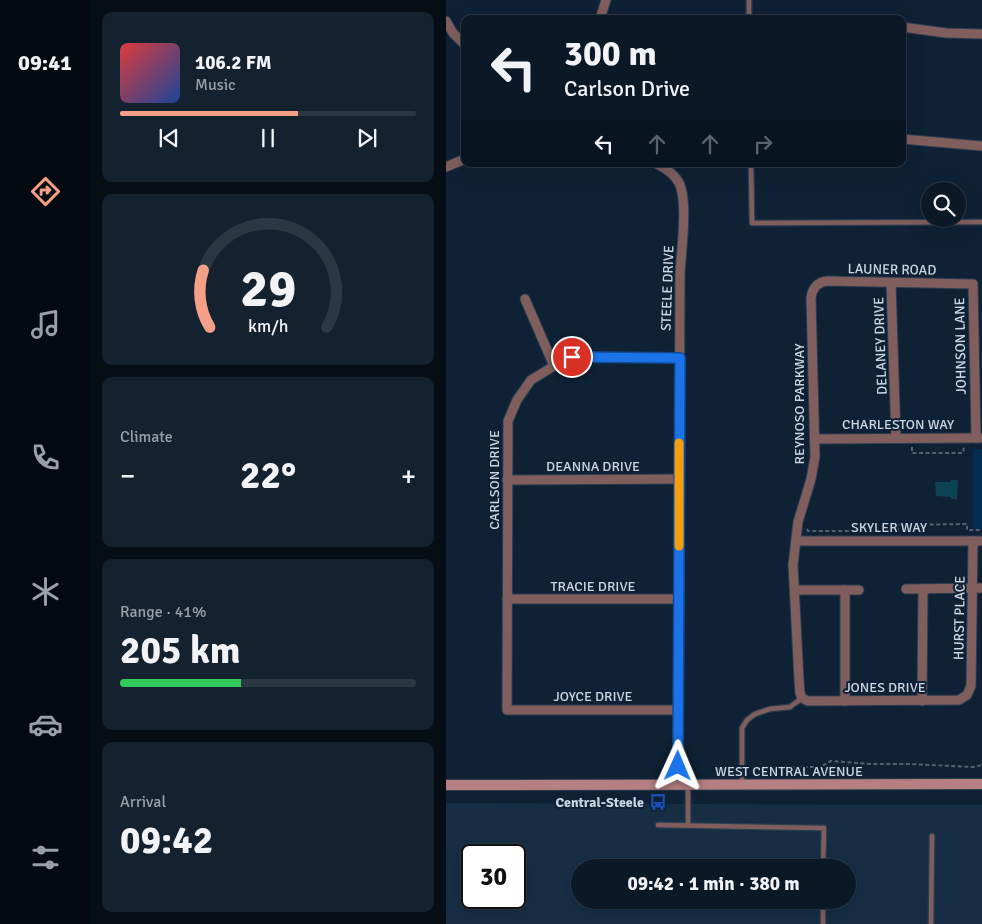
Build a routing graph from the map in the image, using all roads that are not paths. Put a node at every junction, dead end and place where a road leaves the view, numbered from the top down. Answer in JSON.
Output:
{"nodes":[{"id":1,"x":606,"y":0,"type":"edge"},
{"id":2,"x":749,"y":0,"type":"edge"},
{"id":3,"x":601,"y":15,"type":"edge"},
{"id":4,"x":749,"y":15,"type":"edge"},
{"id":5,"x":446,"y":21,"type":"edge"},
{"id":6,"x":906,"y":28,"type":"edge"},
{"id":7,"x":982,"y":34,"type":"edge"},
{"id":8,"x":461,"y":41,"type":"edge"},
{"id":9,"x":906,"y":139,"type":"edge"},
{"id":10,"x":982,"y":146,"type":"edge"},
{"id":11,"x":461,"y":161,"type":"edge"},
{"id":12,"x":446,"y":167,"type":"edge"},
{"id":13,"x":662,"y":167,"type":"edge"},
{"id":14,"x":751,"y":167,"type":"edge"},
{"id":15,"x":982,"y":222,"type":"edge"},
{"id":16,"x":892,"y":283,"type":"junction"},
{"id":17,"x":973,"y":284,"type":"joint"},
{"id":18,"x":814,"y":288,"type":"joint"},
{"id":19,"x":525,"y":300,"type":"dead end"},
{"id":20,"x":680,"y":358,"type":"junction"},
{"id":21,"x":554,"y":366,"type":"junction"},
{"id":22,"x":896,"y":438,"type":"junction"},
{"id":23,"x":979,"y":438,"type":"edge"},
{"id":24,"x":815,"y":439,"type":"junction"},
{"id":25,"x":679,"y":479,"type":"junction"},
{"id":26,"x":507,"y":480,"type":"junction"},
{"id":27,"x":796,"y":541,"type":"junction"},
{"id":28,"x":978,"y":541,"type":"edge"},
{"id":29,"x":977,"y":588,"type":"edge"},
{"id":30,"x":906,"y":589,"type":"dead end"},
{"id":31,"x":922,"y":589,"type":"junction"},
{"id":32,"x":795,"y":590,"type":"junction"},
{"id":33,"x":844,"y":590,"type":"junction"},
{"id":34,"x":859,"y":590,"type":"dead end"},
{"id":35,"x":507,"y":599,"type":"junction"},
{"id":36,"x":678,"y":599,"type":"junction"},
{"id":37,"x":972,"y":675,"type":"junction"},
{"id":38,"x":982,"y":675,"type":"edge"},
{"id":39,"x":968,"y":696,"type":"joint"},
{"id":40,"x":802,"y":698,"type":"junction"},
{"id":41,"x":922,"y":700,"type":"junction"},
{"id":42,"x":845,"y":701,"type":"junction"},
{"id":43,"x":507,"y":710,"type":"joint"},
{"id":44,"x":678,"y":710,"type":"junction"},
{"id":45,"x":683,"y":784,"type":"junction"},
{"id":46,"x":742,"y":784,"type":"junction"},
{"id":47,"x":982,"y":784,"type":"edge"},
{"id":48,"x":446,"y":785,"type":"edge"},
{"id":49,"x":658,"y":825,"type":"dead end"},
{"id":50,"x":688,"y":825,"type":"junction"},
{"id":51,"x":932,"y":836,"type":"dead end"},
{"id":52,"x":823,"y":859,"type":"edge"},
{"id":53,"x":823,"y":909,"type":"edge"},
{"id":54,"x":823,"y":924,"type":"edge"},
{"id":55,"x":930,"y":924,"type":"edge"}],
"edges":[{"from":1,"to":3,"type":"street"},
{"from":2,"to":4,"type":"lane"},
{"from":5,"to":8,"type":"street"},
{"from":6,"to":7,"type":"street"},
{"from":9,"to":10,"type":"street"},
{"from":11,"to":12,"type":"street"},
{"from":13,"to":20,"type":"street","name":"STEELE DRIVE"},
{"from":14,"to":15,"type":"lane"},
{"from":16,"to":17,"type":"street","name":"LAUNER ROAD"},
{"from":16,"to":18,"type":"street","name":"LAUNER ROAD"},
{"from":16,"to":22,"type":"street","name":"DELANEY DRIVE"},
{"from":17,"to":23,"type":"street","name":"JOHNSON LANE"},
{"from":18,"to":24,"type":"street","name":"REYNOSO PARKWAY"},
{"from":19,"to":21,"type":"street"},
{"from":20,"to":21,"type":"street","name":"CARLSON DRIVE"},
{"from":20,"to":25,"type":"street","name":"STEELE DRIVE"},
{"from":21,"to":26,"type":"street","name":"CARLSON DRIVE"},
{"from":22,"to":23,"type":"street","name":"CHARLESTON WAY"},
{"from":22,"to":24,"type":"street","name":"CHARLESTON WAY"},
{"from":24,"to":27,"type":"street","name":"REYNOSO PARKWAY"},
{"from":25,"to":26,"type":"street","name":"DEANNA DRIVE"},
{"from":25,"to":36,"type":"street","name":"STEELE DRIVE"},
{"from":26,"to":35,"type":"street","name":"CARLSON DRIVE"},
{"from":27,"to":28,"type":"street","name":"SKYLER WAY"},
{"from":27,"to":32,"type":"street","name":"REYNOSO PARKWAY"},
{"from":28,"to":29,"type":"street","name":"HURST PLACE"},
{"from":29,"to":31,"type":"street"},
{"from":29,"to":37,"type":"street","name":"HURST PLACE"},
{"from":30,"to":31,"type":"street"},
{"from":31,"to":41,"type":"street"},
{"from":32,"to":33,"type":"street"},
{"from":32,"to":40,"type":"street","name":"REYNOSO PARKWAY"},
{"from":33,"to":34,"type":"street"},
{"from":33,"to":42,"type":"street"},
{"from":35,"to":36,"type":"street","name":"TRACIE DRIVE"},
{"from":35,"to":43,"type":"street","name":"CARLSON DRIVE"},
{"from":36,"to":44,"type":"street","name":"STEELE DRIVE"},
{"from":37,"to":38,"type":"street"},
{"from":37,"to":39,"type":"street","name":"HURST PLACE"},
{"from":39,"to":41,"type":"street","name":"JONES DRIVE"},
{"from":40,"to":42,"type":"street","name":"JONES DRIVE"},
{"from":40,"to":46,"type":"lane"},
{"from":41,"to":42,"type":"street","name":"JONES DRIVE"},
{"from":43,"to":44,"type":"street","name":"JOYCE DRIVE"},
{"from":44,"to":45,"type":"street","name":"STEELE DRIVE"},
{"from":45,"to":46,"type":"main road","name":"WEST CENTRAL AVENUE"},
{"from":45,"to":48,"type":"main road","name":"WEST CENTRAL AVENUE"},
{"from":45,"to":50,"type":"lane"},
{"from":46,"to":47,"type":"main road","name":"WEST CENTRAL AVENUE"},
{"from":49,"to":50,"type":"lane"},
{"from":50,"to":52,"type":"lane"},
{"from":51,"to":55,"type":"lane"},
{"from":53,"to":54,"type":"lane"}]}
